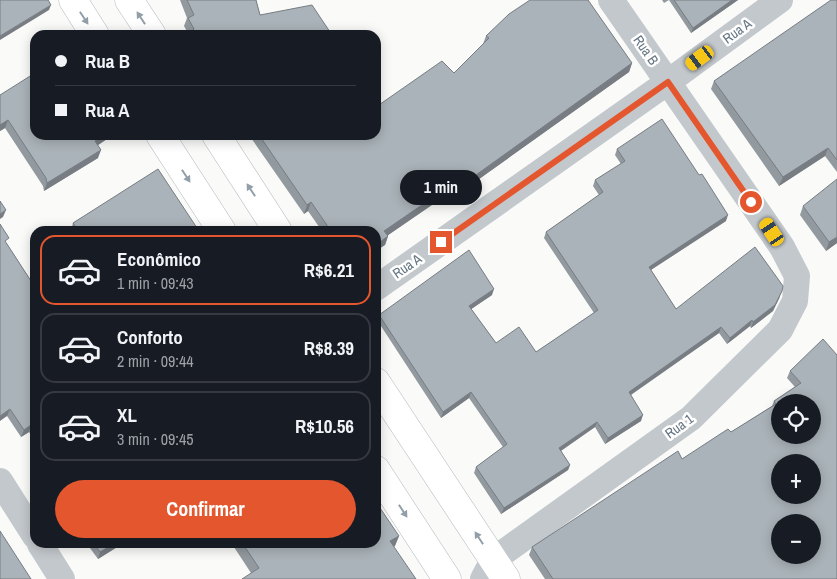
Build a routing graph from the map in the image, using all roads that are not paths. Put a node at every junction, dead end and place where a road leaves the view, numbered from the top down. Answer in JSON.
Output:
{"nodes":[{"id":1,"x":72,"y":0,"type":"edge"},
{"id":2,"x":130,"y":0,"type":"edge"},
{"id":3,"x":611,"y":0,"type":"edge"},
{"id":4,"x":780,"y":0,"type":"edge"},
{"id":5,"x":92,"y":30,"type":"edge"},
{"id":6,"x":149,"y":30,"type":"edge"},
{"id":7,"x":668,"y":82,"type":"junction"},
{"id":8,"x":163,"y":140,"type":"edge"},
{"id":9,"x":219,"y":140,"type":"edge"},
{"id":10,"x":219,"y":226,"type":"edge"},
{"id":11,"x":275,"y":226,"type":"edge"},
{"id":12,"x":782,"y":248,"type":"joint"},
{"id":13,"x":381,"y":284,"type":"edge"},
{"id":14,"x":381,"y":390,"type":"edge"},
{"id":15,"x":381,"y":478,"type":"edge"},
{"id":16,"x":0,"y":481,"type":"edge"},
{"id":17,"x":30,"y":528,"type":"edge"},
{"id":18,"x":43,"y":548,"type":"edge"},
{"id":19,"x":494,"y":573,"type":"edge"},
{"id":20,"x":62,"y":579,"type":"edge"},
{"id":21,"x":447,"y":579,"type":"edge"}],
"edges":[{"from":1,"to":5,"type":"street","one_way":true},
{"from":6,"to":2,"type":"street","one_way":true},
{"from":3,"to":7,"type":"street","name":"Rua B"},
{"from":4,"to":7,"type":"street","name":"Rua A"},
{"from":7,"to":12,"type":"street","name":"Rua B"},
{"from":7,"to":13,"type":"street","name":"Rua A"},
{"from":8,"to":10,"type":"street","one_way":true},
{"from":11,"to":9,"type":"street","one_way":true},
{"from":12,"to":19,"type":"street","name":"Rua 1"},
{"from":19,"to":14,"type":"street","one_way":true},
{"from":15,"to":21,"type":"street","one_way":true},
{"from":16,"to":17,"type":"street"},
{"from":18,"to":20,"type":"street"}]}
